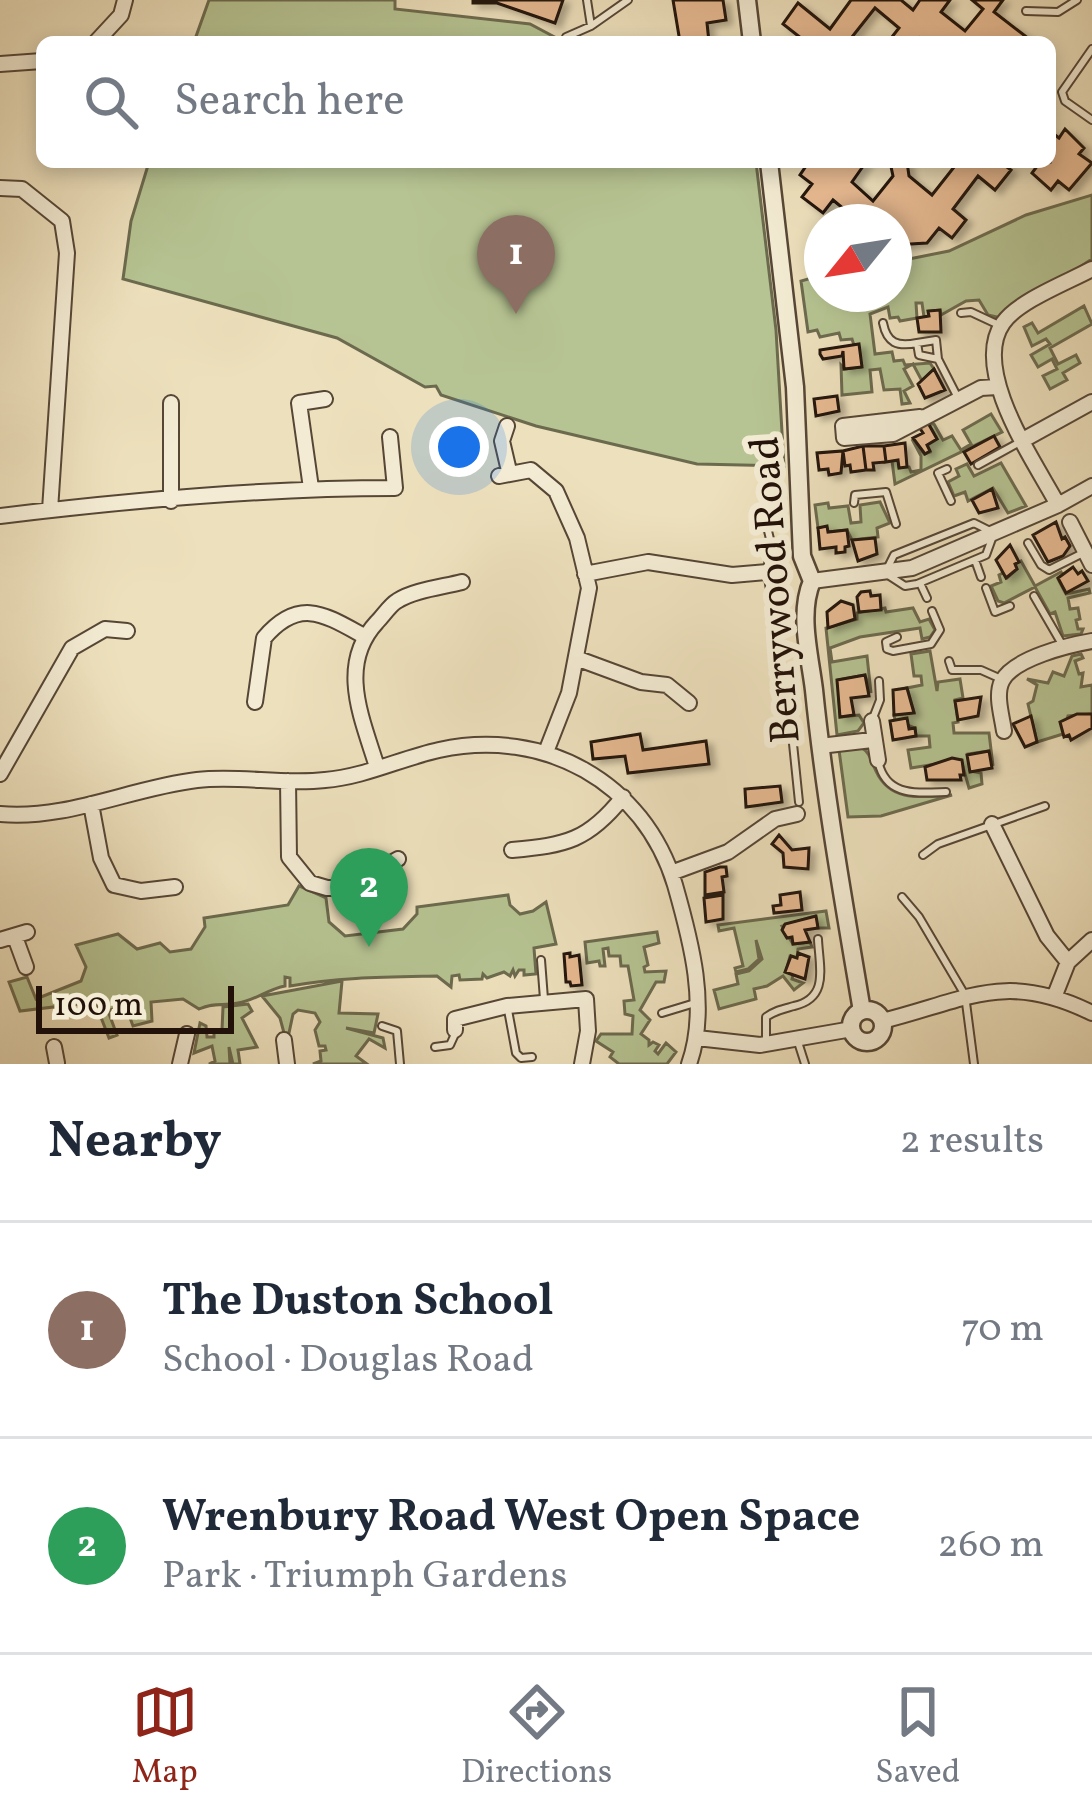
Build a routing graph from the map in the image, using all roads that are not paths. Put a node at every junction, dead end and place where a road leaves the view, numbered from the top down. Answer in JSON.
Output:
{"nodes":[{"id":1,"x":125,"y":0,"type":"edge"},
{"id":2,"x":587,"y":0,"type":"edge"},
{"id":3,"x":628,"y":0,"type":"edge"},
{"id":4,"x":747,"y":0,"type":"edge"},
{"id":5,"x":1077,"y":0,"type":"edge"},
{"id":6,"x":1026,"y":11,"type":"dead end"},
{"id":7,"x":591,"y":26,"type":"junction"},
{"id":8,"x":102,"y":36,"type":"edge"},
{"id":9,"x":568,"y":36,"type":"edge"},
{"id":10,"x":751,"y":36,"type":"edge"},
{"id":11,"x":1092,"y":49,"type":"edge"},
{"id":12,"x":36,"y":61,"type":"edge"},
{"id":13,"x":0,"y":64,"type":"edge"},
{"id":14,"x":1091,"y":117,"type":"edge"},
{"id":15,"x":770,"y":168,"type":"edge"},
{"id":16,"x":0,"y":188,"type":"edge"},
{"id":17,"x":1092,"y":268,"type":"edge"},
{"id":18,"x":961,"y":314,"type":"dead end"},
{"id":19,"x":883,"y":323,"type":"dead end"},
{"id":20,"x":1001,"y":326,"type":"junction"},
{"id":21,"x":917,"y":343,"type":"junction"},
{"id":22,"x":938,"y":359,"type":"junction"},
{"id":23,"x":997,"y":387,"type":"junction"},
{"id":24,"x":958,"y":399,"type":"junction"},
{"id":25,"x":325,"y":400,"type":"dead end"},
{"id":26,"x":1092,"y":403,"type":"edge"},
{"id":27,"x":172,"y":404,"type":"dead end"},
{"id":28,"x":920,"y":417,"type":"junction"},
{"id":29,"x":507,"y":426,"type":"dead end"},
{"id":30,"x":390,"y":436,"type":"dead end"},
{"id":31,"x":1023,"y":440,"type":"junction"},
{"id":32,"x":978,"y":465,"type":"dead end"},
{"id":33,"x":947,"y":469,"type":"dead end"},
{"id":34,"x":1092,"y":486,"type":"edge"},
{"id":35,"x":311,"y":488,"type":"junction"},
{"id":36,"x":171,"y":501,"type":"junction"},
{"id":37,"x":951,"y":501,"type":"dead end"},
{"id":38,"x":854,"y":503,"type":"dead end"},
{"id":39,"x":1058,"y":505,"type":"junction"},
{"id":40,"x":50,"y":510,"type":"junction"},
{"id":41,"x":956,"y":513,"type":"dead end"},
{"id":42,"x":764,"y":515,"type":"dead end"},
{"id":43,"x":0,"y":516,"type":"edge"},
{"id":44,"x":1070,"y":522,"type":"dead end"},
{"id":45,"x":896,"y":524,"type":"dead end"},
{"id":46,"x":962,"y":528,"type":"junction"},
{"id":47,"x":994,"y":533,"type":"junction"},
{"id":48,"x":901,"y":535,"type":"dead end"},
{"id":49,"x":1028,"y":543,"type":"dead end"},
{"id":50,"x":907,"y":550,"type":"junction"},
{"id":51,"x":1090,"y":555,"type":"edge"},
{"id":52,"x":975,"y":560,"type":"junction"},
{"id":53,"x":767,"y":572,"type":"junction"},
{"id":54,"x":885,"y":573,"type":"junction"},
{"id":55,"x":585,"y":574,"type":"junction"},
{"id":56,"x":981,"y":577,"type":"dead end"},
{"id":57,"x":812,"y":581,"type":"junction"},
{"id":58,"x":462,"y":582,"type":"dead end"},
{"id":59,"x":920,"y":583,"type":"junction"},
{"id":60,"x":986,"y":587,"type":"dead end"},
{"id":61,"x":1034,"y":596,"type":"dead end"},
{"id":62,"x":927,"y":598,"type":"dead end"},
{"id":63,"x":1010,"y":606,"type":"dead end"},
{"id":64,"x":932,"y":611,"type":"dead end"},
{"id":65,"x":127,"y":631,"type":"dead end"},
{"id":66,"x":364,"y":636,"type":"junction"},
{"id":67,"x":897,"y":638,"type":"dead end"},
{"id":68,"x":1092,"y":641,"type":"edge"},
{"id":69,"x":779,"y":644,"type":"dead end"},
{"id":70,"x":1063,"y":646,"type":"junction"},
{"id":71,"x":576,"y":658,"type":"junction"},
{"id":72,"x":949,"y":661,"type":"dead end"},
{"id":73,"x":1002,"y":680,"type":"junction"},
{"id":74,"x":879,"y":681,"type":"dead end"},
{"id":75,"x":254,"y":702,"type":"dead end"},
{"id":76,"x":689,"y":703,"type":"dead end"},
{"id":77,"x":872,"y":721,"type":"joint"},
{"id":78,"x":998,"y":726,"type":"dead end"},
{"id":79,"x":792,"y":734,"type":"dead end"},
{"id":80,"x":872,"y":740,"type":"junction"},
{"id":81,"x":820,"y":746,"type":"junction"},
{"id":82,"x":546,"y":752,"type":"junction"},
{"id":83,"x":878,"y":760,"type":"joint"},
{"id":84,"x":377,"y":767,"type":"junction"},
{"id":85,"x":0,"y":774,"type":"edge"},
{"id":86,"x":287,"y":781,"type":"junction"},
{"id":87,"x":946,"y":792,"type":"dead end"},
{"id":88,"x":623,"y":797,"type":"junction"},
{"id":89,"x":91,"y":804,"type":"junction"},
{"id":90,"x":1045,"y":806,"type":"dead end"},
{"id":91,"x":0,"y":814,"type":"edge"},
{"id":92,"x":800,"y":814,"type":"joint"},
{"id":93,"x":992,"y":824,"type":"junction"},
{"id":94,"x":539,"y":848,"type":"junction"},
{"id":95,"x":512,"y":850,"type":"dead end"},
{"id":96,"x":923,"y":855,"type":"dead end"},
{"id":97,"x":542,"y":865,"type":"dead end"},
{"id":98,"x":671,"y":872,"type":"junction"},
{"id":99,"x":393,"y":883,"type":"dead end"},
{"id":100,"x":175,"y":887,"type":"dead end"},
{"id":101,"x":902,"y":897,"type":"dead end"},
{"id":102,"x":14,"y":936,"type":"edge"},
{"id":103,"x":818,"y":939,"type":"dead end"},
{"id":104,"x":1091,"y":946,"type":"edge"},
{"id":105,"x":542,"y":960,"type":"dead end"},
{"id":106,"x":1067,"y":962,"type":"junction"},
{"id":107,"x":26,"y":967,"type":"dead end"},
{"id":108,"x":965,"y":995,"type":"junction"},
{"id":109,"x":1054,"y":995,"type":"junction"},
{"id":110,"x":606,"y":998,"type":"dead end"},
{"id":111,"x":586,"y":999,"type":"junction"},
{"id":112,"x":545,"y":1002,"type":"junction"},
{"id":113,"x":698,"y":1002,"type":"junction"},
{"id":114,"x":508,"y":1006,"type":"junction"},
{"id":115,"x":862,"y":1011,"type":"junction"},
{"id":116,"x":662,"y":1013,"type":"dead end"},
{"id":117,"x":1092,"y":1013,"type":"edge"},
{"id":118,"x":882,"y":1022,"type":"junction"},
{"id":119,"x":382,"y":1026,"type":"dead end"},
{"id":120,"x":455,"y":1030,"type":"joint"},
{"id":121,"x":852,"y":1030,"type":"junction"},
{"id":122,"x":187,"y":1034,"type":"dead end"},
{"id":123,"x":697,"y":1038,"type":"junction"},
{"id":124,"x":797,"y":1039,"type":"junction"},
{"id":125,"x":869,"y":1041,"type":"junction"},
{"id":126,"x":766,"y":1045,"type":"junction"},
{"id":127,"x":435,"y":1047,"type":"dead end"},
{"id":128,"x":532,"y":1058,"type":"dead end"},
{"id":129,"x":180,"y":1064,"type":"edge"},
{"id":130,"x":400,"y":1064,"type":"edge"},
{"id":131,"x":583,"y":1064,"type":"edge"},
{"id":132,"x":689,"y":1064,"type":"edge"},
{"id":133,"x":805,"y":1064,"type":"edge"},
{"id":134,"x":874,"y":1064,"type":"edge"},
{"id":135,"x":974,"y":1064,"type":"edge"}],
"edges":[{"from":1,"to":8,"type":"street"},
{"from":2,"to":7,"type":"lane"},
{"from":3,"to":7,"type":"lane"},
{"from":4,"to":10,"type":"street"},
{"from":5,"to":6,"type":"lane"},
{"from":7,"to":9,"type":"lane"},
{"from":11,"to":14,"type":"lane"},
{"from":12,"to":13,"type":"street"},
{"from":15,"to":57,"type":"street","name":"Berrywood Road"},
{"from":16,"to":40,"type":"street"},
{"from":17,"to":20,"type":"street"},
{"from":18,"to":20,"type":"lane"},
{"from":19,"to":21,"type":"lane"},
{"from":20,"to":23,"type":"street"},
{"from":21,"to":22,"type":"lane"},
{"from":21,"to":22,"type":"lane"},
{"from":22,"to":24,"type":"lane"},
{"from":23,"to":24,"type":"street"},
{"from":23,"to":31,"type":"street"},
{"from":24,"to":28,"type":"street"},
{"from":25,"to":35,"type":"street"},
{"from":26,"to":31,"type":"street"},
{"from":27,"to":36,"type":"street"},
{"from":28,"to":28,"type":"street"},
{"from":29,"to":55,"type":"street"},
{"from":30,"to":35,"type":"street"},
{"from":31,"to":32,"type":"lane"},
{"from":31,"to":39,"type":"street"},
{"from":33,"to":37,"type":"lane"},
{"from":34,"to":39,"type":"street"},
{"from":35,"to":36,"type":"street"},
{"from":36,"to":40,"type":"street"},
{"from":38,"to":45,"type":"lane"},
{"from":39,"to":47,"type":"street"},
{"from":40,"to":43,"type":"street"},
{"from":41,"to":46,"type":"lane"},
{"from":42,"to":53,"type":"lane"},
{"from":44,"to":51,"type":"street"},
{"from":46,"to":47,"type":"lane"},
{"from":46,"to":50,"type":"lane"},
{"from":47,"to":52,"type":"lane"},
{"from":47,"to":54,"type":"street"},
{"from":48,"to":50,"type":"lane"},
{"from":49,"to":51,"type":"lane"},
{"from":50,"to":54,"type":"lane"},
{"from":52,"to":56,"type":"lane"},
{"from":52,"to":59,"type":"lane"},
{"from":53,"to":55,"type":"street"},
{"from":53,"to":69,"type":"lane"},
{"from":54,"to":57,"type":"street"},
{"from":54,"to":59,"type":"lane"},
{"from":55,"to":71,"type":"street"},
{"from":57,"to":81,"type":"street","name":"Berrywood Road"},
{"from":58,"to":66,"type":"street"},
{"from":59,"to":62,"type":"lane"},
{"from":60,"to":63,"type":"lane"},
{"from":61,"to":70,"type":"lane"},
{"from":64,"to":67,"type":"lane"},
{"from":65,"to":85,"type":"street"},
{"from":66,"to":75,"type":"street"},
{"from":66,"to":84,"type":"street"},
{"from":68,"to":70,"type":"street"},
{"from":70,"to":73,"type":"street"},
{"from":71,"to":76,"type":"street"},
{"from":71,"to":82,"type":"street"},
{"from":72,"to":73,"type":"lane"},
{"from":73,"to":78,"type":"street"},
{"from":74,"to":77,"type":"lane"},
{"from":77,"to":80,"type":"street"},
{"from":79,"to":92,"type":"lane"},
{"from":80,"to":81,"type":"street"},
{"from":80,"to":83,"type":"street"},
{"from":81,"to":115,"type":"street","name":"Berrywood Road"},
{"from":82,"to":84,"type":"street"},
{"from":82,"to":88,"type":"street"},
{"from":83,"to":87,"type":"lane"},
{"from":84,"to":86,"type":"street"},
{"from":86,"to":89,"type":"street"},
{"from":86,"to":99,"type":"street"},
{"from":88,"to":94,"type":"street"},
{"from":88,"to":98,"type":"street"},
{"from":89,"to":91,"type":"street"},
{"from":89,"to":100,"type":"street"},
{"from":90,"to":93,"type":"lane"},
{"from":92,"to":98,"type":"street"},
{"from":93,"to":96,"type":"lane"},
{"from":93,"to":106,"type":"street"},
{"from":94,"to":95,"type":"street"},
{"from":94,"to":97,"type":"street"},
{"from":98,"to":113,"type":"street"},
{"from":101,"to":108,"type":"lane"},
{"from":102,"to":107,"type":"street"},
{"from":103,"to":126,"type":"lane"},
{"from":104,"to":106,"type":"street"},
{"from":105,"to":112,"type":"lane"},
{"from":106,"to":109,"type":"street"},
{"from":108,"to":109,"type":"street"},
{"from":108,"to":118,"type":"street"},
{"from":108,"to":135,"type":"lane"},
{"from":109,"to":117,"type":"street"},
{"from":110,"to":111,"type":"street"},
{"from":111,"to":112,"type":"street"},
{"from":111,"to":131,"type":"street"},
{"from":112,"to":114,"type":"street"},
{"from":113,"to":116,"type":"lane"},
{"from":113,"to":123,"type":"street"},
{"from":114,"to":120,"type":"street"},
{"from":114,"to":128,"type":"lane"},
{"from":115,"to":118,"type":"street"},
{"from":115,"to":121,"type":"street"},
{"from":118,"to":125,"type":"street"},
{"from":119,"to":130,"type":"lane"},
{"from":120,"to":127,"type":"lane"},
{"from":121,"to":124,"type":"street"},
{"from":121,"to":125,"type":"street"},
{"from":122,"to":129,"type":"street"},
{"from":123,"to":126,"type":"street"},
{"from":123,"to":132,"type":"street"},
{"from":124,"to":126,"type":"street"},
{"from":124,"to":133,"type":"lane"},
{"from":125,"to":134,"type":"street"}]}
